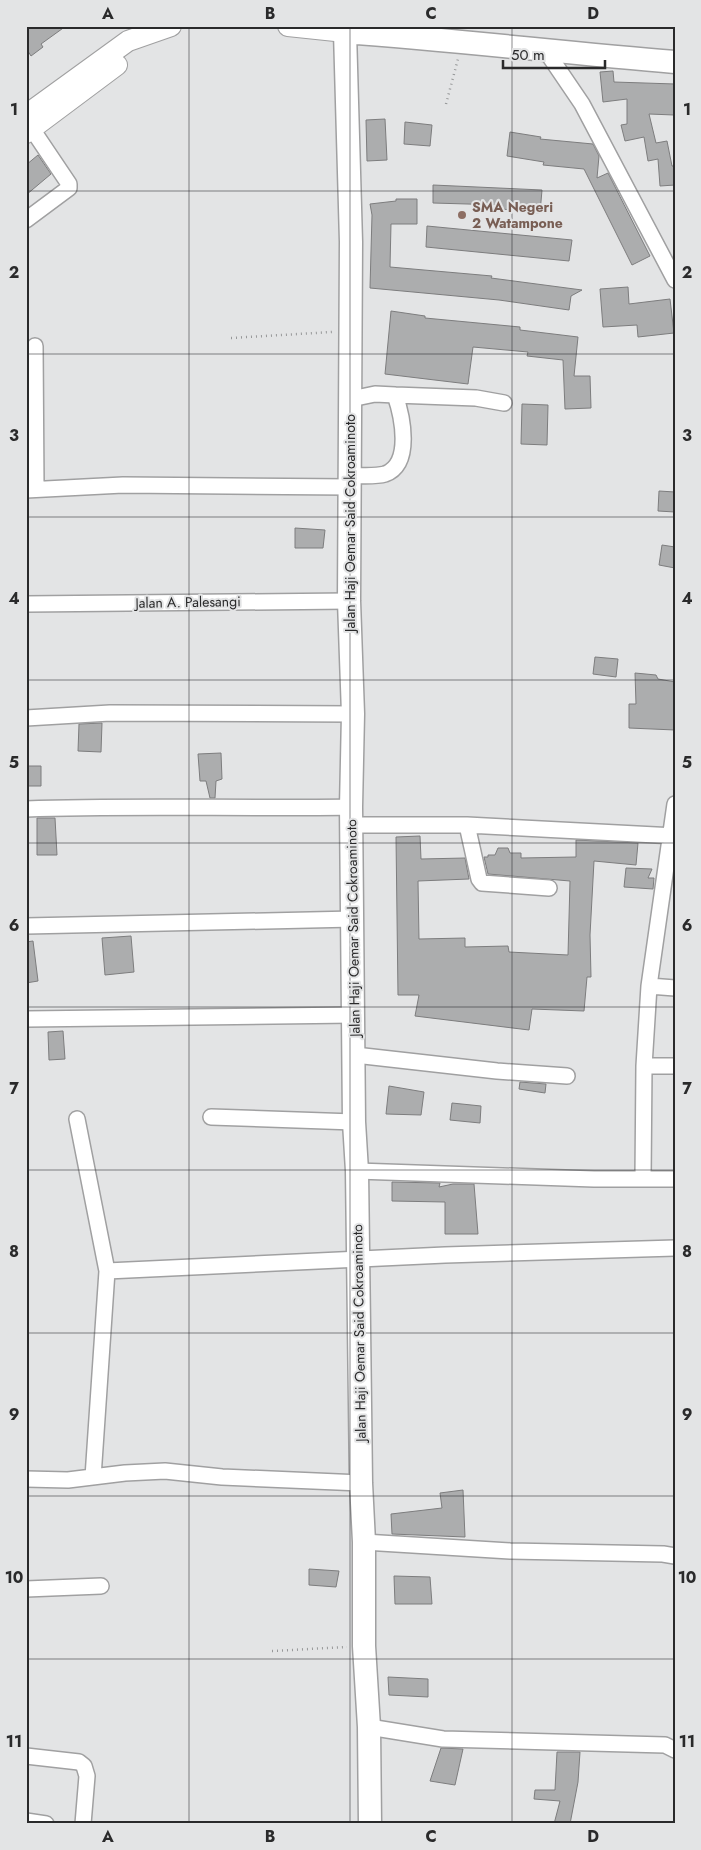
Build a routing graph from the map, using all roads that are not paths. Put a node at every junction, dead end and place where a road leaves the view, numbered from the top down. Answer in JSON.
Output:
{"nodes":[{"id":1,"x":288,"y":26,"type":"edge"},
{"id":2,"x":293,"y":26,"type":"edge"},
{"id":3,"x":165,"y":28,"type":"edge"},
{"id":4,"x":344,"y":32,"type":"junction"},
{"id":5,"x":546,"y":51,"type":"junction"},
{"id":6,"x":675,"y":62,"type":"edge"},
{"id":7,"x":28,"y":126,"type":"edge"},
{"id":8,"x":26,"y":220,"type":"edge"},
{"id":9,"x":675,"y":280,"type":"edge"},
{"id":10,"x":35,"y":346,"type":"dead end"},
{"id":11,"x":395,"y":395,"type":"junction"},
{"id":12,"x":351,"y":399,"type":"junction"},
{"id":13,"x":504,"y":403,"type":"dead end"},
{"id":14,"x":350,"y":482,"type":"junction"},
{"id":15,"x":31,"y":490,"type":"edge"},
{"id":16,"x":349,"y":601,"type":"junction"},
{"id":17,"x":26,"y":604,"type":"edge"},
{"id":18,"x":353,"y":714,"type":"junction"},
{"id":19,"x":26,"y":718,"type":"edge"},
{"id":20,"x":675,"y":804,"type":"edge"},
{"id":21,"x":26,"y":809,"type":"edge"},
{"id":22,"x":351,"y":816,"type":"junction"},
{"id":23,"x":467,"y":825,"type":"junction"},
{"id":24,"x":673,"y":836,"type":"edge"},
{"id":25,"x":549,"y":888,"type":"dead end"},
{"id":26,"x":354,"y":919,"type":"junction"},
{"id":27,"x":26,"y":926,"type":"edge"},
{"id":28,"x":649,"y":986,"type":"junction"},
{"id":29,"x":675,"y":988,"type":"edge"},
{"id":30,"x":354,"y":1015,"type":"junction"},
{"id":31,"x":26,"y":1018,"type":"edge"},
{"id":32,"x":355,"y":1055,"type":"junction"},
{"id":33,"x":644,"y":1066,"type":"junction"},
{"id":34,"x":675,"y":1066,"type":"edge"},
{"id":35,"x":567,"y":1076,"type":"dead end"},
{"id":36,"x":211,"y":1117,"type":"dead end"},
{"id":37,"x":77,"y":1119,"type":"dead end"},
{"id":38,"x":354,"y":1122,"type":"junction"},
{"id":39,"x":358,"y":1171,"type":"junction"},
{"id":40,"x":643,"y":1178,"type":"junction"},
{"id":41,"x":675,"y":1179,"type":"edge"},
{"id":42,"x":675,"y":1248,"type":"edge"},
{"id":43,"x":357,"y":1260,"type":"junction"},
{"id":44,"x":108,"y":1271,"type":"junction"},
{"id":45,"x":93,"y":1477,"type":"junction"},
{"id":46,"x":26,"y":1479,"type":"edge"},
{"id":47,"x":361,"y":1484,"type":"junction"},
{"id":48,"x":364,"y":1542,"type":"junction"},
{"id":49,"x":675,"y":1556,"type":"edge"},
{"id":50,"x":101,"y":1586,"type":"dead end"},
{"id":51,"x":26,"y":1589,"type":"edge"},
{"id":52,"x":369,"y":1727,"type":"junction"},
{"id":53,"x":675,"y":1750,"type":"edge"},
{"id":54,"x":26,"y":1756,"type":"edge"},
{"id":55,"x":26,"y":1821,"type":"edge"},
{"id":56,"x":46,"y":1824,"type":"edge"},
{"id":57,"x":83,"y":1824,"type":"edge"},
{"id":58,"x":370,"y":1824,"type":"edge"}],
"edges":[{"from":1,"to":2,"type":"main road"},
{"from":2,"to":4,"type":"main road"},
{"from":3,"to":7,"type":"main road"},
{"from":4,"to":5,"type":"highway"},
{"from":4,"to":12,"type":"highway","name":"Jalan Haji Oemar Said Cokroaminoto"},
{"from":5,"to":6,"type":"highway"},
{"from":5,"to":9,"type":"street"},
{"from":7,"to":8,"type":"street"},
{"from":10,"to":15,"type":"street"},
{"from":11,"to":12,"type":"street"},
{"from":11,"to":13,"type":"street"},
{"from":11,"to":14,"type":"street"},
{"from":12,"to":14,"type":"highway","name":"Jalan Haji Oemar Said Cokroaminoto"},
{"from":14,"to":15,"type":"street"},
{"from":14,"to":16,"type":"highway","name":"Jalan Haji Oemar Said Cokroaminoto"},
{"from":16,"to":17,"type":"street","name":"Jalan A. Palesangi"},
{"from":16,"to":18,"type":"highway","name":"Jalan Haji Oemar Said Cokroaminoto"},
{"from":18,"to":19,"type":"street"},
{"from":18,"to":22,"type":"highway","name":"Jalan Haji Oemar Said Cokroaminoto"},
{"from":20,"to":24,"type":"street"},
{"from":21,"to":22,"type":"street"},
{"from":22,"to":23,"type":"street"},
{"from":22,"to":26,"type":"highway","name":"Jalan Haji Oemar Said Cokroaminoto"},
{"from":23,"to":24,"type":"street"},
{"from":23,"to":25,"type":"street"},
{"from":24,"to":28,"type":"street"},
{"from":26,"to":27,"type":"street"},
{"from":26,"to":30,"type":"highway","name":"Jalan Haji Oemar Said Cokroaminoto"},
{"from":28,"to":29,"type":"street"},
{"from":28,"to":33,"type":"street"},
{"from":30,"to":31,"type":"street"},
{"from":30,"to":32,"type":"highway","name":"Jalan Haji Oemar Said Cokroaminoto"},
{"from":32,"to":35,"type":"street"},
{"from":32,"to":38,"type":"highway","name":"Jalan Haji Oemar Said Cokroaminoto"},
{"from":33,"to":34,"type":"street"},
{"from":33,"to":40,"type":"street"},
{"from":36,"to":38,"type":"street"},
{"from":37,"to":44,"type":"street"},
{"from":38,"to":39,"type":"highway","name":"Jalan Haji Oemar Said Cokroaminoto"},
{"from":39,"to":40,"type":"street"},
{"from":39,"to":43,"type":"highway","name":"Jalan Haji Oemar Said Cokroaminoto"},
{"from":40,"to":41,"type":"street"},
{"from":42,"to":43,"type":"street"},
{"from":43,"to":44,"type":"street"},
{"from":43,"to":47,"type":"highway","name":"Jalan Haji Oemar Said Cokroaminoto"},
{"from":44,"to":45,"type":"street"},
{"from":45,"to":46,"type":"street"},
{"from":45,"to":47,"type":"street"},
{"from":47,"to":48,"type":"highway","name":"Jalan Haji Oemar Said Cokroaminoto"},
{"from":48,"to":49,"type":"street"},
{"from":48,"to":52,"type":"highway","name":"Jalan Haji Oemar Said Cokroaminoto"},
{"from":50,"to":51,"type":"street"},
{"from":52,"to":53,"type":"street"},
{"from":52,"to":58,"type":"highway","name":"Jalan Haji Oemar Said Cokroaminoto"},
{"from":54,"to":57,"type":"street"},
{"from":55,"to":56,"type":"street"}]}
